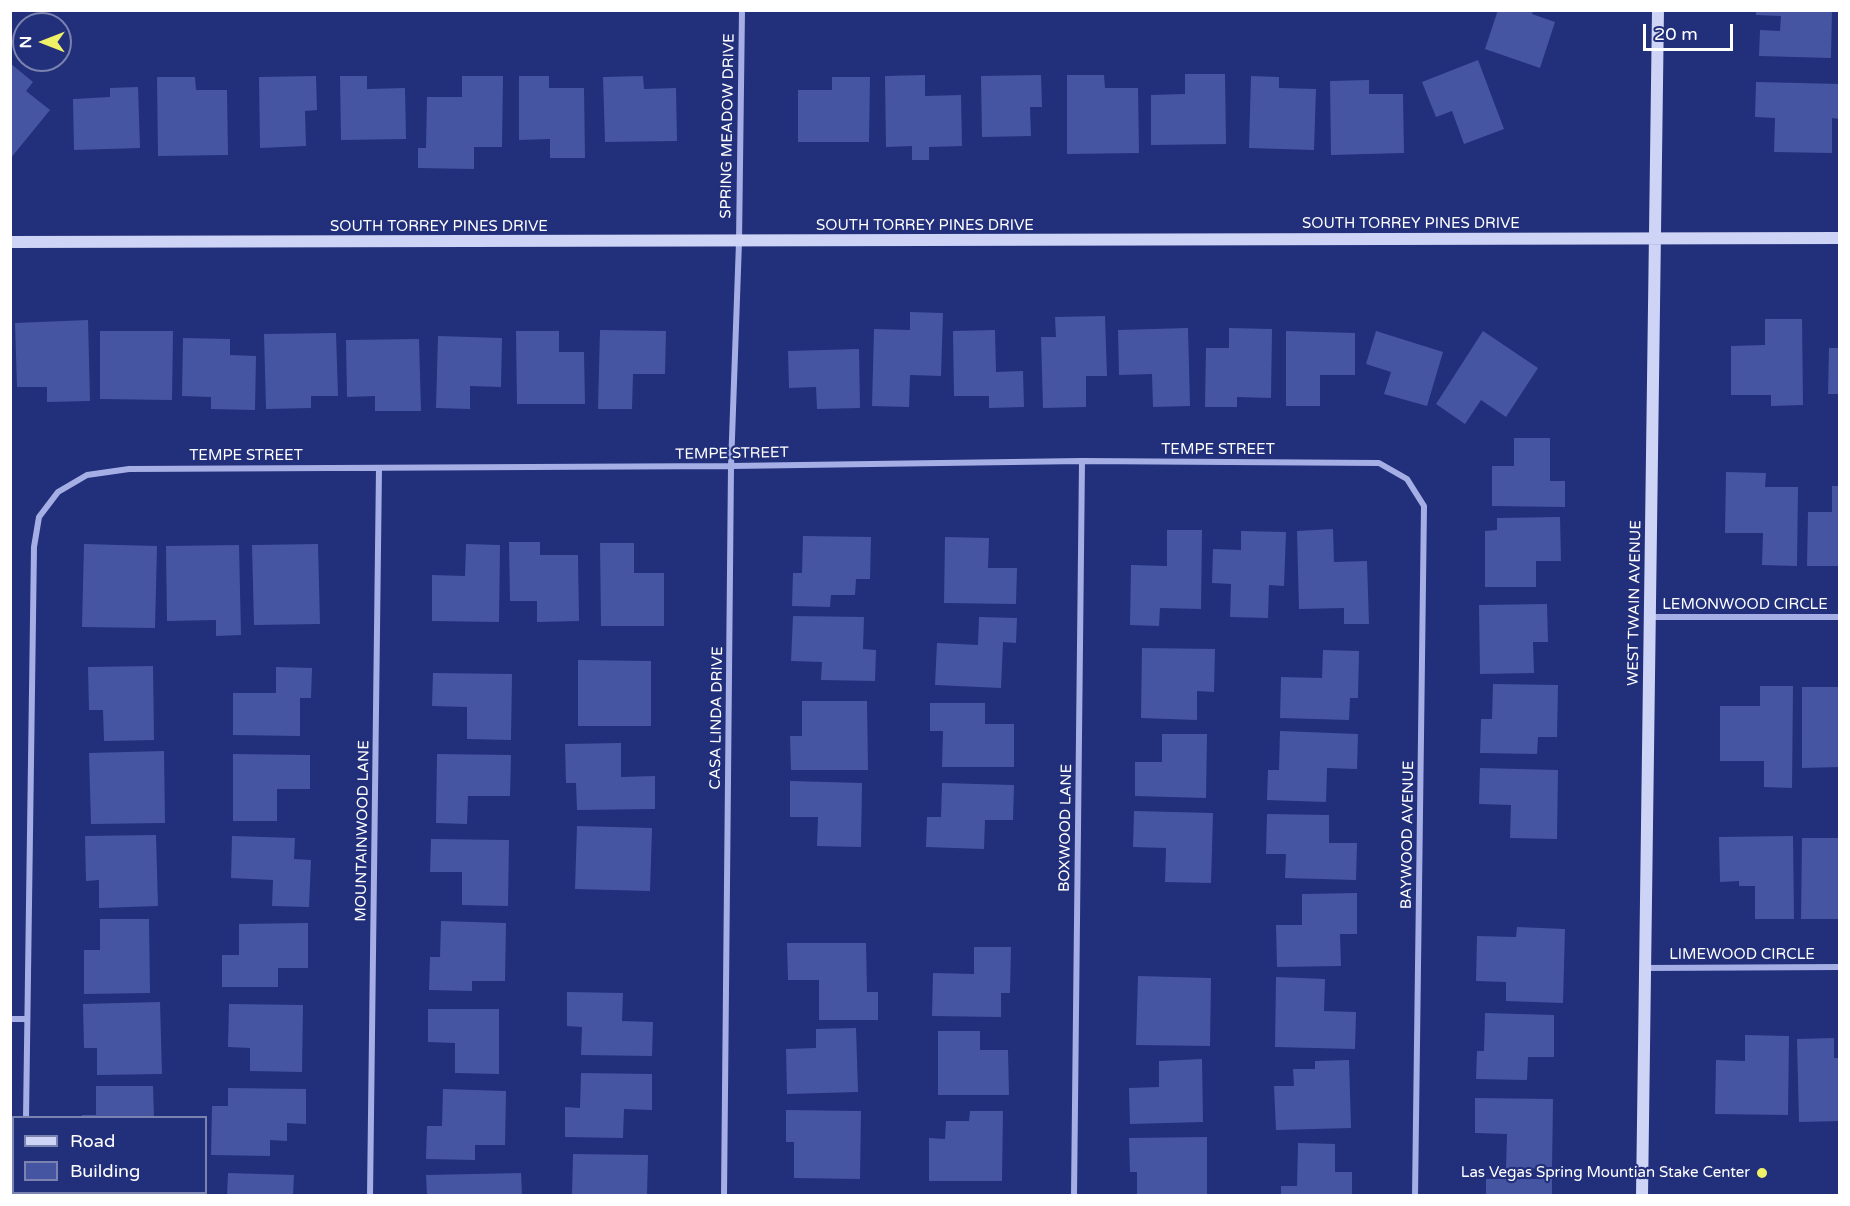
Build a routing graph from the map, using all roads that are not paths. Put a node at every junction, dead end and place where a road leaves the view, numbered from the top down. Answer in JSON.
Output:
{"nodes":[{"id":1,"x":742,"y":10,"type":"edge"},
{"id":2,"x":1658,"y":10,"type":"edge"},
{"id":3,"x":1654,"y":238,"type":"junction"},
{"id":4,"x":1839,"y":238,"type":"edge"},
{"id":5,"x":10,"y":242,"type":"edge"},
{"id":6,"x":739,"y":242,"type":"junction"},
{"id":7,"x":1082,"y":461,"type":"junction"},
{"id":8,"x":731,"y":466,"type":"junction"},
{"id":9,"x":380,"y":468,"type":"junction"},
{"id":10,"x":1407,"y":479,"type":"joint"},
{"id":11,"x":1650,"y":617,"type":"junction"},
{"id":12,"x":1839,"y":617,"type":"edge"},
{"id":13,"x":1839,"y":967,"type":"edge"},
{"id":14,"x":1645,"y":968,"type":"junction"},
{"id":15,"x":10,"y":1019,"type":"edge"},
{"id":16,"x":27,"y":1019,"type":"junction"},
{"id":17,"x":26,"y":1116,"type":"edge"},
{"id":18,"x":370,"y":1196,"type":"edge"},
{"id":19,"x":724,"y":1196,"type":"edge"},
{"id":20,"x":1074,"y":1196,"type":"edge"},
{"id":21,"x":1415,"y":1196,"type":"edge"},
{"id":22,"x":1642,"y":1196,"type":"edge"}],
"edges":[{"from":1,"to":6,"type":"street","name":"SPRING MEADOW DRIVE"},
{"from":2,"to":3,"type":"main road","name":"WEST TWAIN AVENUE"},
{"from":3,"to":4,"type":"main road","name":"SOUTH TORREY PINES DRIVE"},
{"from":3,"to":6,"type":"main road","name":"SOUTH TORREY PINES DRIVE"},
{"from":3,"to":11,"type":"main road","name":"WEST TWAIN AVENUE"},
{"from":5,"to":6,"type":"main road","name":"SOUTH TORREY PINES DRIVE"},
{"from":6,"to":8,"type":"street","name":"CASA LINDA DRIVE"},
{"from":7,"to":8,"type":"street","name":"TEMPE STREET"},
{"from":7,"to":10,"type":"street","name":"TEMPE STREET"},
{"from":7,"to":20,"type":"street","name":"BOXWOOD LANE"},
{"from":8,"to":9,"type":"street","name":"TEMPE STREET"},
{"from":8,"to":19,"type":"street","name":"CASA LINDA DRIVE"},
{"from":9,"to":16,"type":"street","name":"TEMPE STREET"},
{"from":9,"to":18,"type":"street","name":"MOUNTAINWOOD LANE"},
{"from":10,"to":21,"type":"street","name":"BAYWOOD AVENUE"},
{"from":11,"to":12,"type":"street","name":"LEMONWOOD CIRCLE"},
{"from":11,"to":14,"type":"main road","name":"WEST TWAIN AVENUE"},
{"from":13,"to":14,"type":"street","name":"LIMEWOOD CIRCLE"},
{"from":14,"to":22,"type":"main road","name":"WEST TWAIN AVENUE"},
{"from":15,"to":16,"type":"street"},
{"from":16,"to":17,"type":"street"}]}
